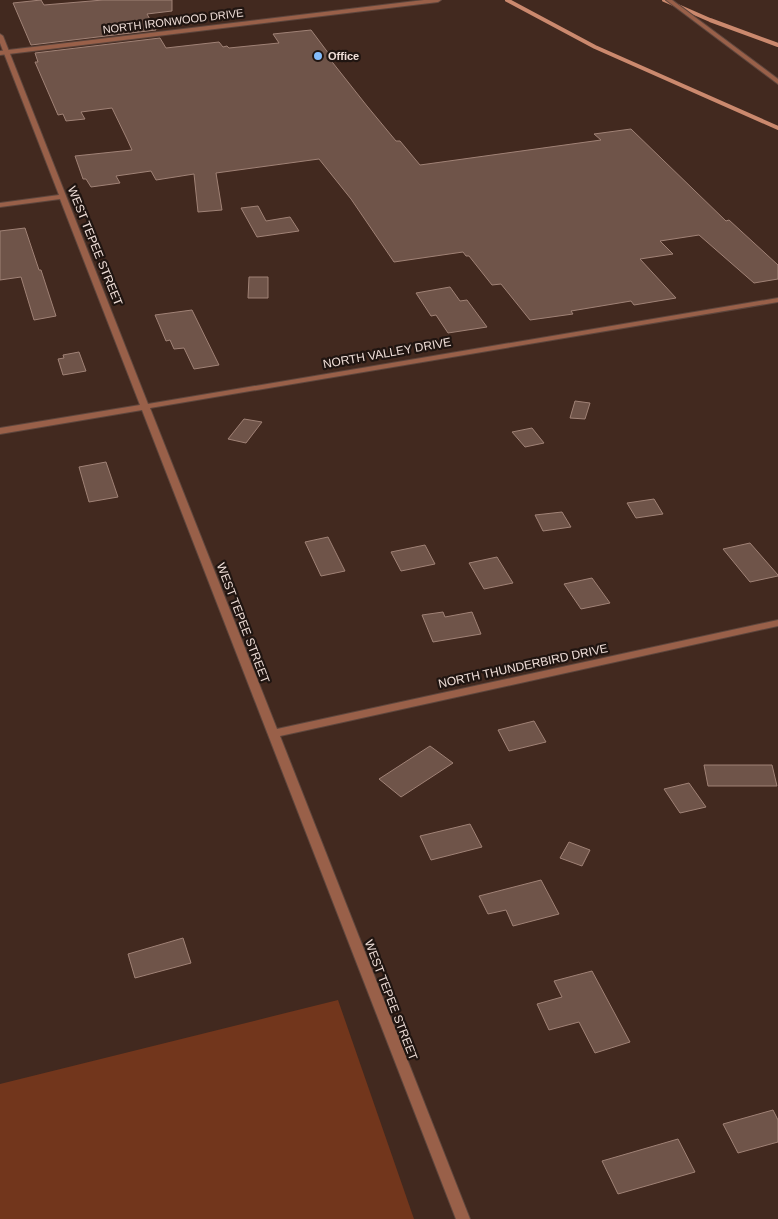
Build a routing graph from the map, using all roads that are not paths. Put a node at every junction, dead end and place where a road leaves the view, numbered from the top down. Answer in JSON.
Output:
{"nodes":[{"id":1,"x":438,"y":0,"type":"edge"},
{"id":2,"x":669,"y":0,"type":"edge"},
{"id":3,"x":0,"y":36,"type":"edge"},
{"id":4,"x":3,"y":52,"type":"edge"},
{"id":5,"x":778,"y":82,"type":"edge"},
{"id":6,"x":62,"y":197,"type":"junction"},
{"id":7,"x":0,"y":205,"type":"edge"},
{"id":8,"x":778,"y":300,"type":"edge"},
{"id":9,"x":145,"y":407,"type":"junction"},
{"id":10,"x":0,"y":431,"type":"edge"},
{"id":11,"x":778,"y":623,"type":"edge"},
{"id":12,"x":273,"y":734,"type":"junction"},
{"id":13,"x":463,"y":1219,"type":"edge"}],
"edges":[{"from":1,"to":4,"type":"street","name":"NORTH IRONWOOD DRIVE"},
{"from":2,"to":5,"type":"street"},
{"from":3,"to":4,"type":"street","name":"WEST TEPEE STREET"},
{"from":4,"to":6,"type":"street","name":"WEST TEPEE STREET"},
{"from":6,"to":7,"type":"street"},
{"from":6,"to":9,"type":"street","name":"WEST TEPEE STREET"},
{"from":8,"to":9,"type":"street","name":"NORTH VALLEY DRIVE"},
{"from":9,"to":10,"type":"street","name":"NORTH VALLEY DRIVE"},
{"from":9,"to":12,"type":"street","name":"WEST TEPEE STREET"},
{"from":11,"to":12,"type":"street","name":"NORTH THUNDERBIRD DRIVE"},
{"from":12,"to":13,"type":"street","name":"WEST TEPEE STREET"}]}
